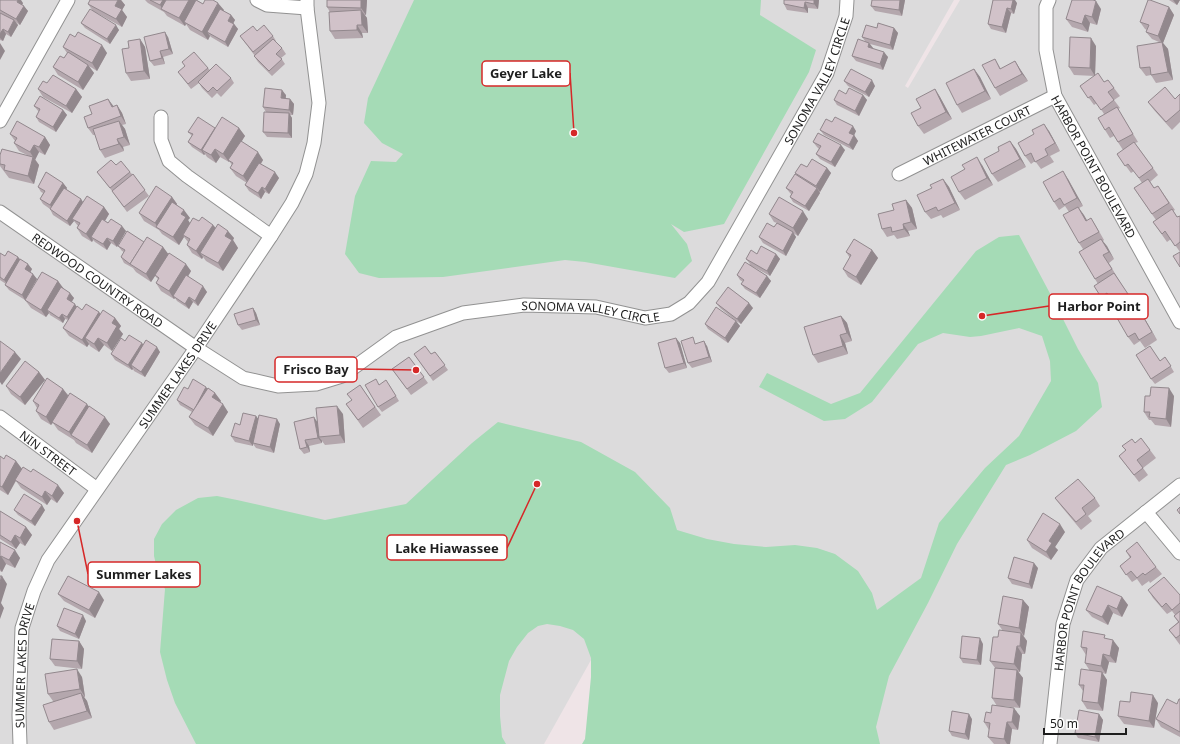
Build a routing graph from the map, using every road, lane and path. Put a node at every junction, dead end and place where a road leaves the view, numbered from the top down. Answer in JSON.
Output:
{"nodes":[{"id":1,"x":68,"y":0,"type":"edge"},
{"id":2,"x":257,"y":0,"type":"edge"},
{"id":3,"x":847,"y":0,"type":"edge"},
{"id":4,"x":1049,"y":0,"type":"edge"},
{"id":5,"x":307,"y":4,"type":"edge"},
{"id":6,"x":1055,"y":96,"type":"junction"},
{"id":7,"x":161,"y":117,"type":"dead end"},
{"id":8,"x":0,"y":121,"type":"edge"},
{"id":9,"x":899,"y":174,"type":"dead end"},
{"id":10,"x":0,"y":212,"type":"edge"},
{"id":11,"x":271,"y":236,"type":"junction"},
{"id":12,"x":1180,"y":322,"type":"edge"},
{"id":13,"x":196,"y":348,"type":"junction"},
{"id":14,"x":0,"y":417,"type":"edge"},
{"id":15,"x":1180,"y":485,"type":"edge"},
{"id":16,"x":97,"y":489,"type":"junction"},
{"id":17,"x":1146,"y":512,"type":"junction"},
{"id":18,"x":1180,"y":553,"type":"edge"},
{"id":19,"x":20,"y":744,"type":"edge"},
{"id":20,"x":1050,"y":744,"type":"edge"}],
"edges":[{"from":1,"to":8,"type":"street"},
{"from":2,"to":5,"type":"street"},
{"from":3,"to":13,"type":"street","name":"SONOMA VALLEY CIRCLE"},
{"from":4,"to":6,"type":"street","name":"HARBOR POINT BOULEVARD"},
{"from":5,"to":11,"type":"street","name":"SUMMER LAKES DRIVE"},
{"from":6,"to":9,"type":"street","name":"WHITEWATER COURT"},
{"from":6,"to":12,"type":"street","name":"HARBOR POINT BOULEVARD"},
{"from":7,"to":11,"type":"street"},
{"from":10,"to":13,"type":"street","name":"REDWOOD COUNTRY ROAD"},
{"from":11,"to":13,"type":"street","name":"SUMMER LAKES DRIVE"},
{"from":13,"to":16,"type":"street","name":"SUMMER LAKES DRIVE"},
{"from":14,"to":16,"type":"street","name":"NIN STREET"},
{"from":15,"to":17,"type":"street","name":"HARBOR POINT BOULEVARD"},
{"from":16,"to":19,"type":"street","name":"SUMMER LAKES DRIVE"},
{"from":17,"to":18,"type":"street"},
{"from":17,"to":20,"type":"street","name":"HARBOR POINT BOULEVARD"}]}
